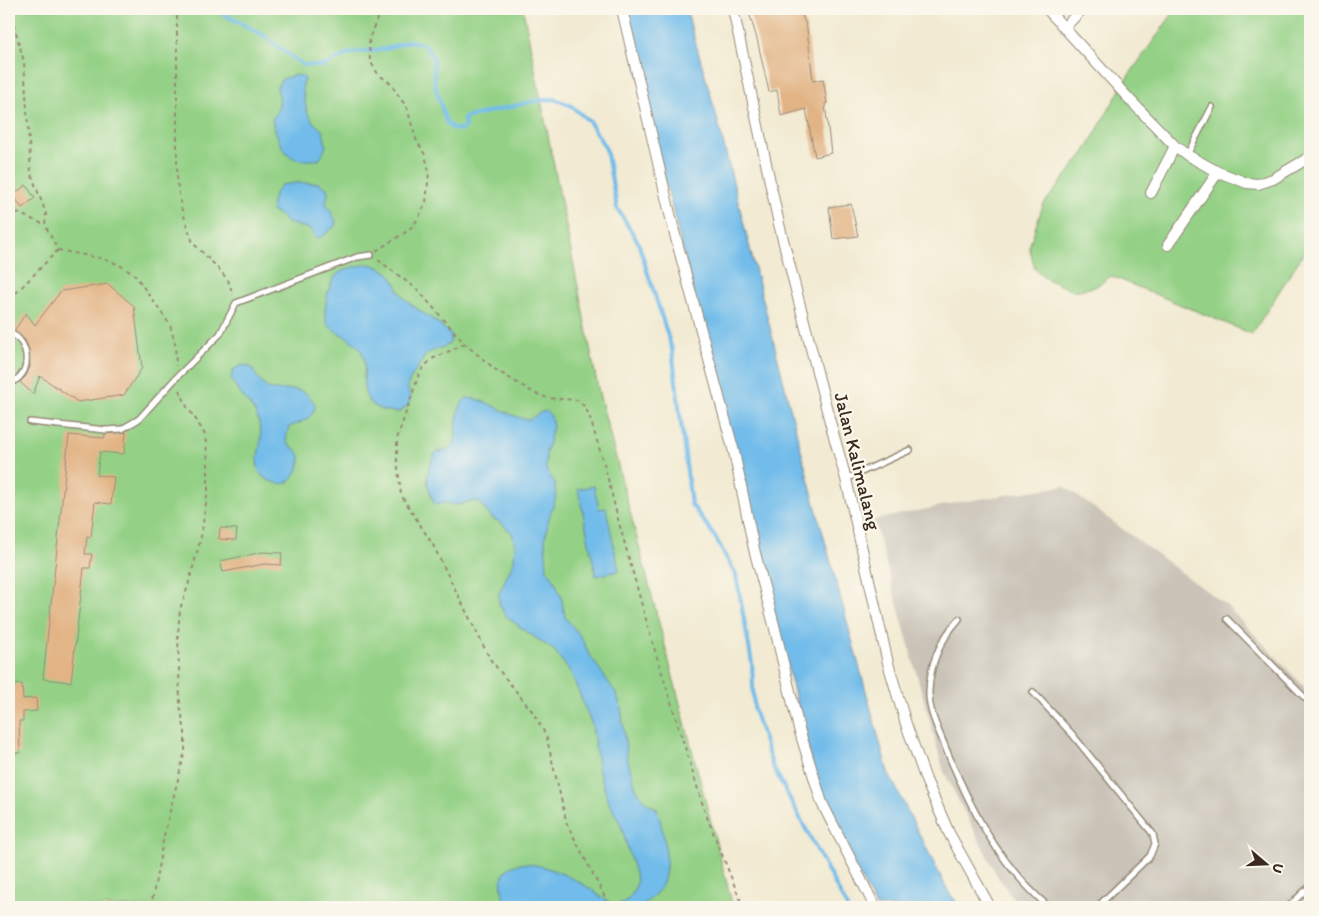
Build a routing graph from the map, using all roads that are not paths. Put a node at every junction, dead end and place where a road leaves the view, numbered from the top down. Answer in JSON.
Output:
{"nodes":[{"id":1,"x":622,"y":9,"type":"edge"},
{"id":2,"x":733,"y":9,"type":"edge"},
{"id":3,"x":1048,"y":9,"type":"edge"},
{"id":4,"x":1082,"y":9,"type":"edge"},
{"id":5,"x":1064,"y":28,"type":"junction"},
{"id":6,"x":1212,"y":107,"type":"dead end"},
{"id":7,"x":1174,"y":146,"type":"junction"},
{"id":8,"x":1187,"y":155,"type":"junction"},
{"id":9,"x":1310,"y":157,"type":"edge"},
{"id":10,"x":1218,"y":172,"type":"junction"},
{"id":11,"x":1151,"y":192,"type":"dead end"},
{"id":12,"x":1168,"y":244,"type":"dead end"},
{"id":13,"x":371,"y":255,"type":"road end"},
{"id":14,"x":9,"y":333,"type":"edge"},
{"id":15,"x":9,"y":383,"type":"edge"},
{"id":16,"x":30,"y":422,"type":"dead end"},
{"id":17,"x":910,"y":450,"type":"dead end"},
{"id":18,"x":846,"y":479,"type":"junction"},
{"id":19,"x":959,"y":619,"type":"dead end"},
{"id":20,"x":1227,"y":619,"type":"dead end"},
{"id":21,"x":1033,"y":692,"type":"dead end"},
{"id":22,"x":1310,"y":703,"type":"edge"},
{"id":23,"x":1310,"y":886,"type":"edge"},
{"id":24,"x":875,"y":907,"type":"edge"},
{"id":25,"x":990,"y":907,"type":"edge"},
{"id":26,"x":1049,"y":907,"type":"edge"},
{"id":27,"x":1097,"y":907,"type":"edge"},
{"id":28,"x":1288,"y":907,"type":"edge"}],
"edges":[{"from":1,"to":24,"type":"street"},
{"from":2,"to":18,"type":"street","name":"Jalan Kalimalang"},
{"from":3,"to":5,"type":"street"},
{"from":4,"to":5,"type":"street"},
{"from":5,"to":7,"type":"street"},
{"from":6,"to":8,"type":"lane"},
{"from":7,"to":8,"type":"street"},
{"from":7,"to":11,"type":"street"},
{"from":8,"to":10,"type":"street"},
{"from":9,"to":10,"type":"street"},
{"from":10,"to":12,"type":"street"},
{"from":13,"to":16,"type":"lane"},
{"from":14,"to":15,"type":"lane"},
{"from":17,"to":18,"type":"lane"},
{"from":18,"to":25,"type":"street","name":"Jalan Kalimalang"},
{"from":19,"to":26,"type":"lane"},
{"from":20,"to":22,"type":"lane"},
{"from":21,"to":27,"type":"lane"},
{"from":23,"to":28,"type":"lane"}]}
